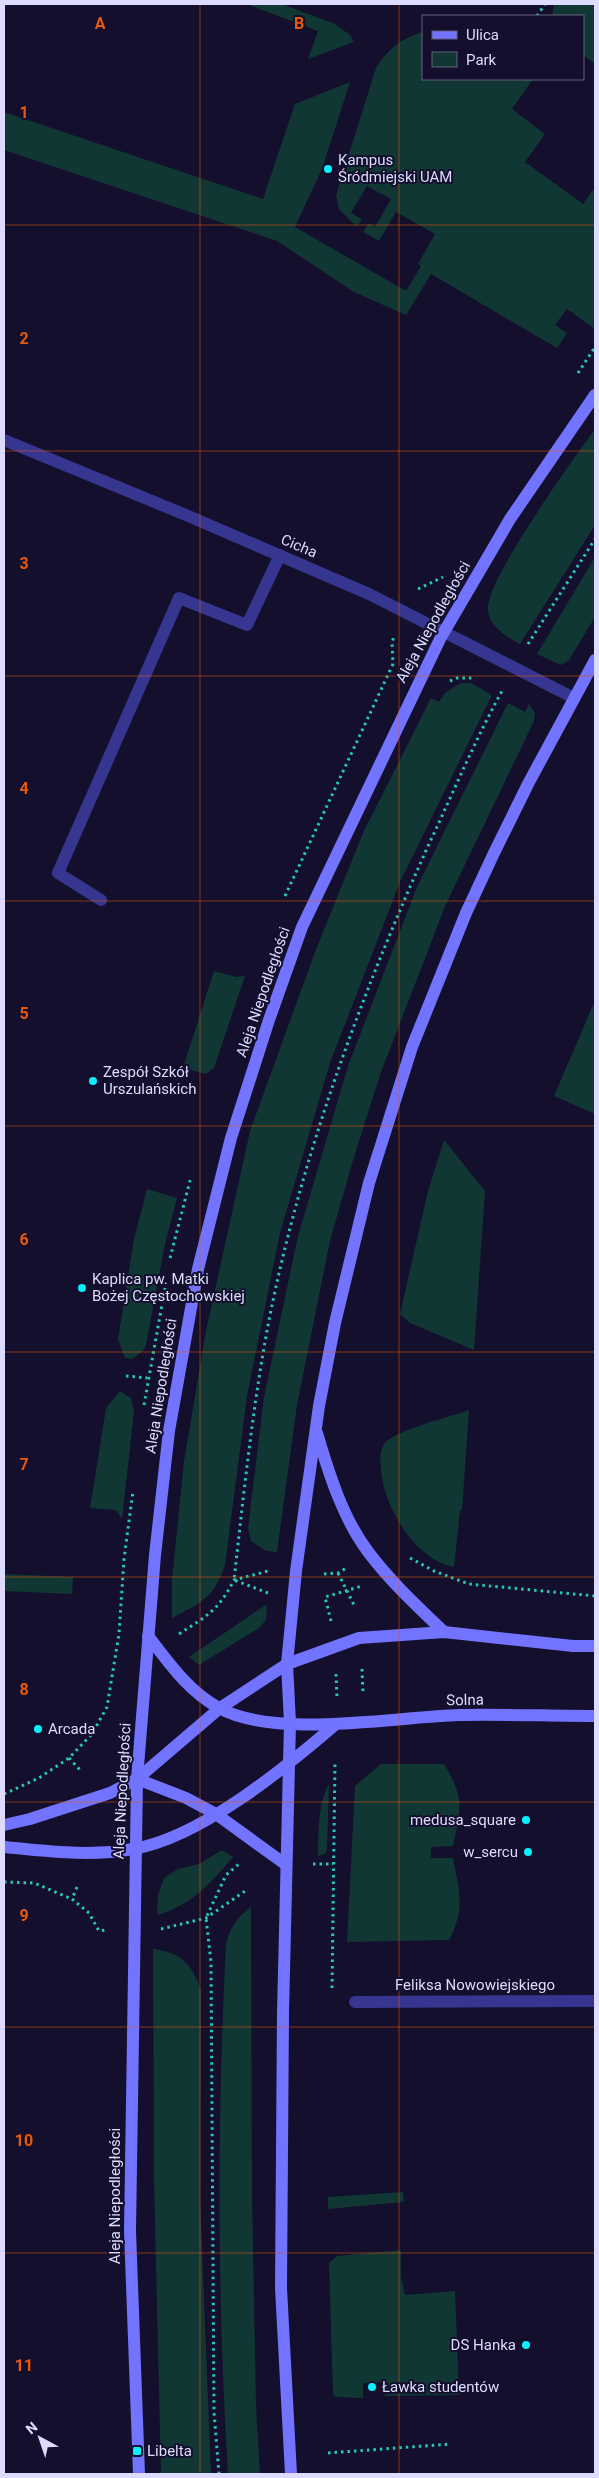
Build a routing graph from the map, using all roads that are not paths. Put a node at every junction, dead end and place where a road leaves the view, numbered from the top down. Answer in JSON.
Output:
{"nodes":[{"id":1,"x":595,"y":395,"type":"edge"},
{"id":2,"x":4,"y":440,"type":"edge"},
{"id":3,"x":280,"y":555,"type":"junction"},
{"id":4,"x":444,"y":631,"type":"junction"},
{"id":5,"x":595,"y":660,"type":"edge"},
{"id":6,"x":574,"y":698,"type":"junction"},
{"id":7,"x":101,"y":900,"type":"dead end"},
{"id":8,"x":316,"y":1430,"type":"junction"},
{"id":9,"x":444,"y":1632,"type":"junction"},
{"id":10,"x":148,"y":1636,"type":"junction"},
{"id":11,"x":595,"y":1646,"type":"edge"},
{"id":12,"x":287,"y":1664,"type":"junction"},
{"id":13,"x":220,"y":1708,"type":"junction"},
{"id":14,"x":595,"y":1716,"type":"edge"},
{"id":15,"x":290,"y":1723,"type":"junction"},
{"id":16,"x":336,"y":1724,"type":"junction"},
{"id":17,"x":288,"y":1766,"type":"junction"},
{"id":18,"x":137,"y":1779,"type":"junction"},
{"id":19,"x":216,"y":1814,"type":"junction"},
{"id":20,"x":4,"y":1825,"type":"edge"},
{"id":21,"x":4,"y":1847,"type":"edge"},
{"id":22,"x":134,"y":1849,"type":"junction"},
{"id":23,"x":285,"y":1864,"type":"junction"},
{"id":24,"x":595,"y":2001,"type":"edge"},
{"id":25,"x":356,"y":2002,"type":"dead end"},
{"id":26,"x":138,"y":2474,"type":"edge"},
{"id":27,"x":290,"y":2474,"type":"edge"}],
"edges":[{"from":1,"to":4,"type":"street","name":"Aleja Niepodległości"},
{"from":2,"to":3,"type":"street","name":"Cicha"},
{"from":3,"to":4,"type":"street","name":"Cicha"},
{"from":3,"to":7,"type":"street"},
{"from":4,"to":6,"type":"street","name":"Cicha"},
{"from":4,"to":10,"type":"street","name":"Aleja Niepodległości"},
{"from":5,"to":6,"type":"street"},
{"from":6,"to":8,"type":"street"},
{"from":8,"to":9,"type":"street"},
{"from":8,"to":12,"type":"street"},
{"from":9,"to":11,"type":"street"},
{"from":9,"to":12,"type":"street"},
{"from":10,"to":13,"type":"street","name":"Solna"},
{"from":10,"to":18,"type":"street","name":"Aleja Niepodległości"},
{"from":12,"to":13,"type":"street"},
{"from":12,"to":15,"type":"street"},
{"from":13,"to":15,"type":"street","name":"Solna"},
{"from":13,"to":18,"type":"street"},
{"from":14,"to":16,"type":"street","name":"Solna"},
{"from":15,"to":16,"type":"street","name":"Solna"},
{"from":15,"to":17,"type":"street"},
{"from":16,"to":17,"type":"street"},
{"from":17,"to":19,"type":"street"},
{"from":17,"to":23,"type":"street"},
{"from":18,"to":19,"type":"street"},
{"from":18,"to":20,"type":"street"},
{"from":18,"to":22,"type":"street","name":"Aleja Niepodległości"},
{"from":19,"to":22,"type":"street"},
{"from":19,"to":23,"type":"street"},
{"from":21,"to":22,"type":"street"},
{"from":22,"to":26,"type":"street","name":"Aleja Niepodległości"},
{"from":23,"to":27,"type":"street"},
{"from":24,"to":25,"type":"street","name":"Feliksa Nowowiejskiego"}]}
